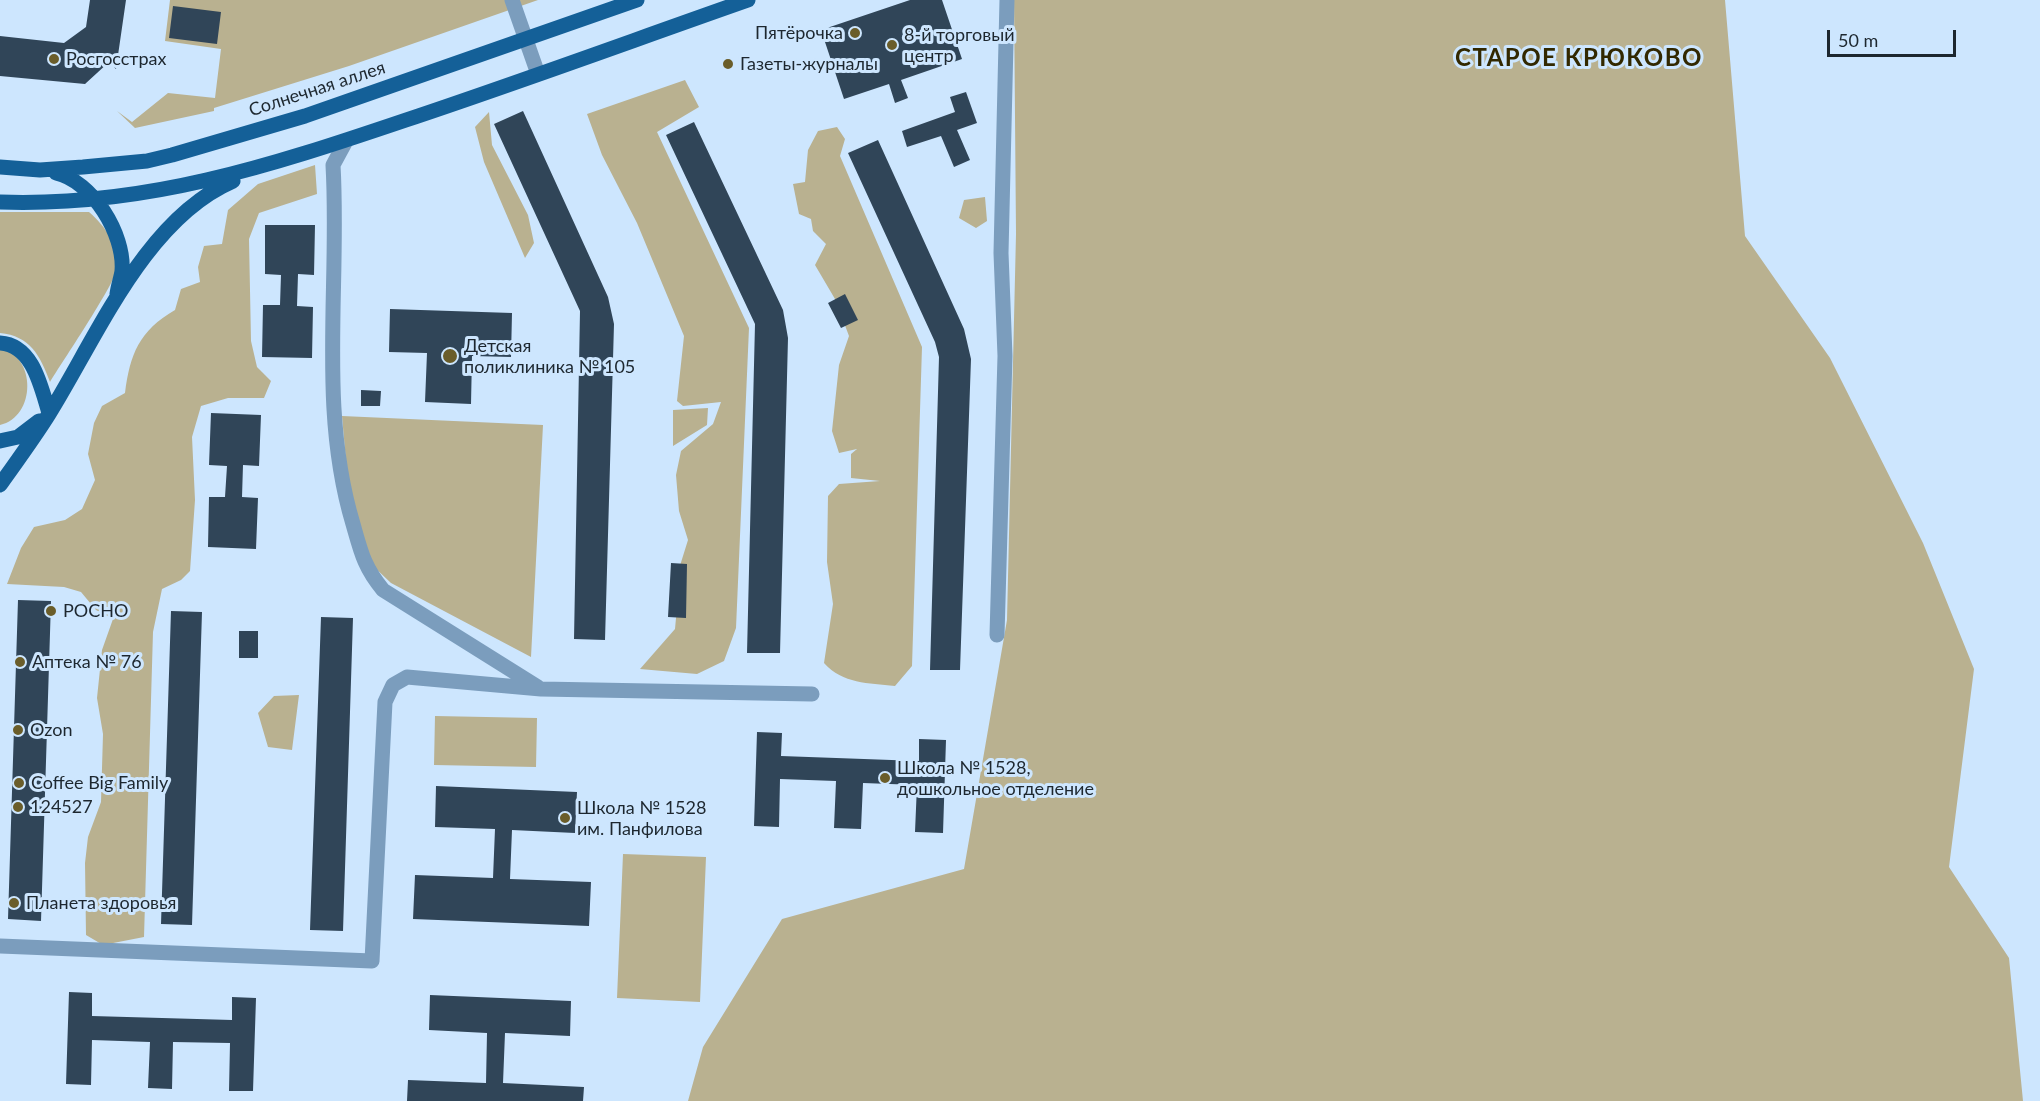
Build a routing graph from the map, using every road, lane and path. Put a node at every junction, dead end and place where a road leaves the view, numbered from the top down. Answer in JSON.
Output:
{"nodes":[{"id":1,"x":512,"y":0,"type":"edge"},
{"id":2,"x":637,"y":0,"type":"edge"},
{"id":3,"x":748,"y":0,"type":"edge"},
{"id":4,"x":1007,"y":0,"type":"edge"},
{"id":5,"x":524,"y":40,"type":"junction"},
{"id":6,"x":538,"y":74,"type":"junction"},
{"id":7,"x":346,"y":141,"type":"junction"},
{"id":8,"x":271,"y":164,"type":"junction"},
{"id":9,"x":0,"y":167,"type":"edge"},
{"id":10,"x":40,"y":170,"type":"junction"},
{"id":11,"x":96,"y":200,"type":"junction"},
{"id":12,"x":0,"y":202,"type":"edge"},
{"id":13,"x":114,"y":302,"type":"junction"},
{"id":14,"x":0,"y":343,"type":"edge"},
{"id":15,"x":49,"y":413,"type":"junction"},
{"id":16,"x":0,"y":441,"type":"edge"},
{"id":17,"x":0,"y":485,"type":"edge"},
{"id":18,"x":997,"y":635,"type":"dead end"},
{"id":19,"x":541,"y":689,"type":"junction"},
{"id":20,"x":812,"y":694,"type":"dead end"},
{"id":21,"x":0,"y":946,"type":"edge"}],
"edges":[{"from":1,"to":5,"type":"street"},
{"from":2,"to":5,"type":"main road","name":"Солнечная аллея"},
{"from":3,"to":6,"type":"main road"},
{"from":4,"to":18,"type":"street"},
{"from":5,"to":6,"type":"street"},
{"from":5,"to":10,"type":"main road","name":"Солнечная аллея"},
{"from":6,"to":7,"type":"main road"},
{"from":7,"to":8,"type":"main road"},
{"from":7,"to":19,"type":"street"},
{"from":8,"to":11,"type":"main road"},
{"from":8,"to":13,"type":"main road"},
{"from":9,"to":10,"type":"main road","name":"Солнечная аллея"},
{"from":10,"to":11,"type":"main road"},
{"from":11,"to":12,"type":"main road"},
{"from":11,"to":13,"type":"main road"},
{"from":13,"to":15,"type":"main road"},
{"from":14,"to":15,"type":"main road"},
{"from":15,"to":16,"type":"main road"},
{"from":15,"to":17,"type":"main road"},
{"from":19,"to":20,"type":"street"},
{"from":19,"to":21,"type":"street"}]}
